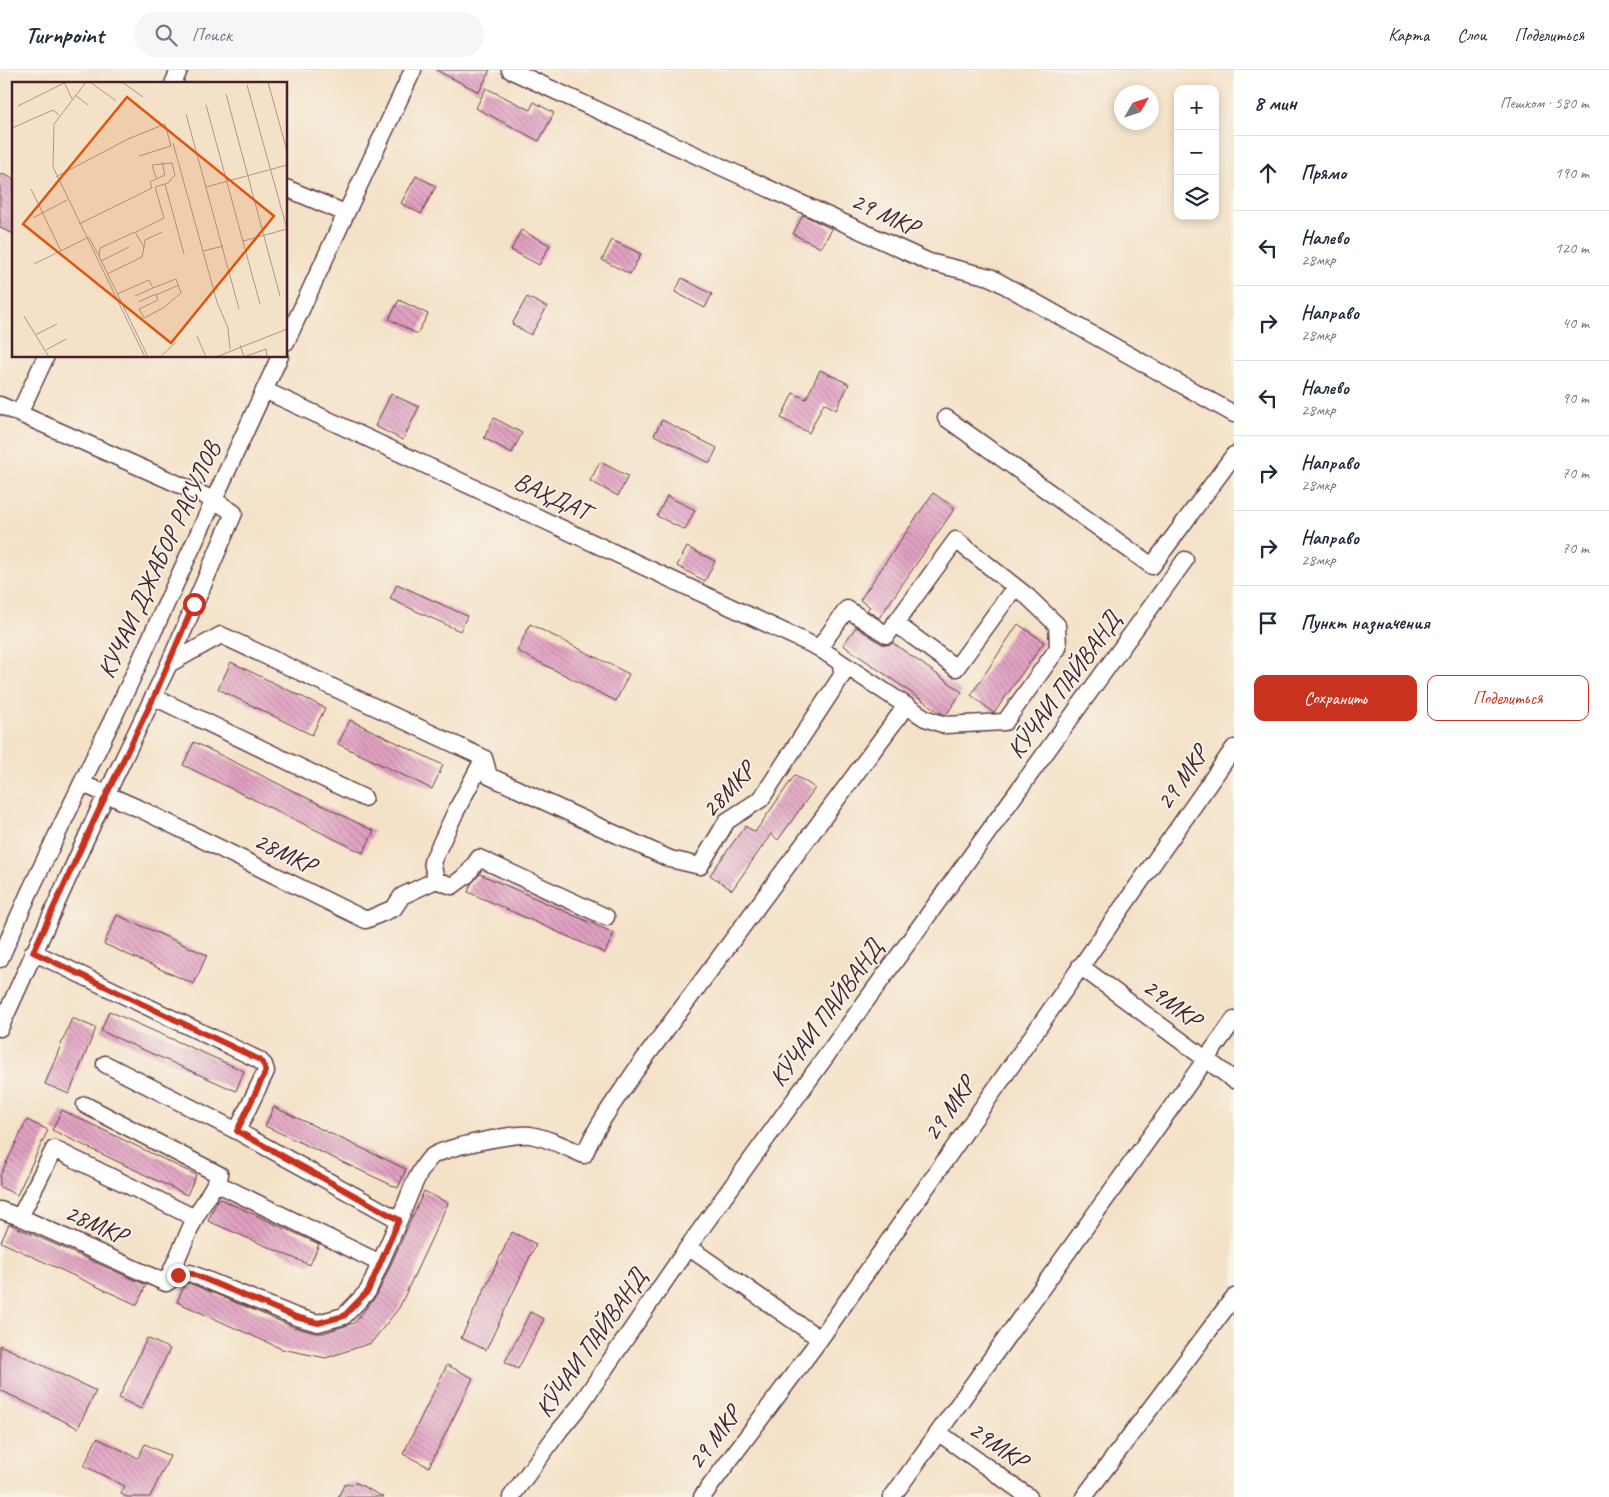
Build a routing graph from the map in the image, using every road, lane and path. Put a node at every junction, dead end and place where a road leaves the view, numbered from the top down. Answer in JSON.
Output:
{"nodes":[{"id":1,"x":179,"y":70,"type":"edge"},
{"id":2,"x":413,"y":70,"type":"edge"},
{"id":3,"x":510,"y":70,"type":"edge"},
{"id":4,"x":174,"y":82,"type":"edge"},
{"id":5,"x":288,"y":189,"type":"edge"},
{"id":6,"x":345,"y":213,"type":"junction"},
{"id":7,"x":288,"y":338,"type":"edge"},
{"id":8,"x":45,"y":358,"type":"edge"},
{"id":9,"x":279,"y":358,"type":"edge"},
{"id":10,"x":264,"y":390,"type":"junction"},
{"id":11,"x":0,"y":405,"type":"edge"},
{"id":12,"x":19,"y":414,"type":"junction"},
{"id":13,"x":1234,"y":414,"type":"edge"},
{"id":14,"x":946,"y":418,"type":"dead end"},
{"id":15,"x":1234,"y":455,"type":"edge"},
{"id":16,"x":214,"y":500,"type":"junction"},
{"id":17,"x":1185,"y":560,"type":"dead end"},
{"id":18,"x":1015,"y":587,"type":"junction"},
{"id":19,"x":895,"y":623,"type":"junction"},
{"id":20,"x":819,"y":648,"type":"junction"},
{"id":21,"x":840,"y":662,"type":"junction"},
{"id":22,"x":169,"y":664,"type":"junction"},
{"id":23,"x":154,"y":697,"type":"junction"},
{"id":24,"x":906,"y":706,"type":"junction"},
{"id":25,"x":1234,"y":748,"type":"edge"},
{"id":26,"x":484,"y":758,"type":"junction"},
{"id":27,"x":82,"y":784,"type":"junction"},
{"id":28,"x":106,"y":794,"type":"junction"},
{"id":29,"x":364,"y":798,"type":"dead end"},
{"id":30,"x":436,"y":880,"type":"junction"},
{"id":31,"x":606,"y":917,"type":"dead end"},
{"id":32,"x":33,"y":952,"type":"junction"},
{"id":33,"x":0,"y":959,"type":"edge"},
{"id":34,"x":1080,"y":966,"type":"junction"},
{"id":35,"x":1234,"y":1020,"type":"edge"},
{"id":36,"x":0,"y":1028,"type":"edge"},
{"id":37,"x":1205,"y":1059,"type":"junction"},
{"id":38,"x":105,"y":1064,"type":"dead end"},
{"id":39,"x":1234,"y":1080,"type":"edge"},
{"id":40,"x":84,"y":1105,"type":"dead end"},
{"id":41,"x":237,"y":1131,"type":"junction"},
{"id":42,"x":216,"y":1183,"type":"junction"},
{"id":43,"x":0,"y":1210,"type":"edge"},
{"id":44,"x":20,"y":1217,"type":"junction"},
{"id":45,"x":195,"y":1218,"type":"junction"},
{"id":46,"x":399,"y":1220,"type":"junction"},
{"id":47,"x":688,"y":1247,"type":"junction"},
{"id":48,"x":380,"y":1263,"type":"junction"},
{"id":49,"x":166,"y":1283,"type":"junction"},
{"id":50,"x":1234,"y":1297,"type":"edge"},
{"id":51,"x":820,"y":1339,"type":"junction"},
{"id":52,"x":939,"y":1433,"type":"junction"},
{"id":53,"x":512,"y":1497,"type":"edge"},
{"id":54,"x":702,"y":1497,"type":"edge"},
{"id":55,"x":892,"y":1497,"type":"edge"},
{"id":56,"x":1029,"y":1497,"type":"edge"},
{"id":57,"x":1084,"y":1497,"type":"edge"}],
"edges":[{"from":1,"to":4,"type":"street"},
{"from":2,"to":6,"type":"street"},
{"from":3,"to":13,"type":"street","name":"29 МКР"},
{"from":5,"to":6,"type":"street"},
{"from":6,"to":7,"type":"street"},
{"from":8,"to":12,"type":"street"},
{"from":9,"to":10,"type":"street","name":"КУЧАИ ДЖАБОР РАСУЛОВ"},
{"from":10,"to":16,"type":"street","name":"КУЧАИ ДЖАБОР РАСУЛОВ"},
{"from":10,"to":20,"type":"street","name":"ВАҲДАТ"},
{"from":11,"to":12,"type":"street"},
{"from":12,"to":16,"type":"street"},
{"from":14,"to":15,"type":"street"},
{"from":16,"to":22,"type":"street"},
{"from":16,"to":27,"type":"street","name":"КУЧАИ ДЖАБОР РАСУЛОВ"},
{"from":17,"to":47,"type":"street","name":"КӮЧАИ ПАЙВАНД"},
{"from":18,"to":19,"type":"street"},
{"from":18,"to":19,"type":"street"},
{"from":18,"to":24,"type":"street"},
{"from":19,"to":20,"type":"street"},
{"from":20,"to":21,"type":"street"},
{"from":21,"to":24,"type":"street"},
{"from":21,"to":26,"type":"street","name":"28МКР"},
{"from":22,"to":23,"type":"street"},
{"from":22,"to":26,"type":"street"},
{"from":23,"to":28,"type":"street"},
{"from":23,"to":29,"type":"street"},
{"from":24,"to":46,"type":"street"},
{"from":25,"to":34,"type":"street","name":"29 МКР"},
{"from":26,"to":30,"type":"street"},
{"from":27,"to":28,"type":"street"},
{"from":27,"to":33,"type":"street","name":"КУЧАИ ДЖАБОР РАСУЛОВ"},
{"from":28,"to":30,"type":"street","name":"28МКР"},
{"from":28,"to":32,"type":"street"},
{"from":30,"to":31,"type":"street","name":"28МКР"},
{"from":32,"to":36,"type":"street"},
{"from":32,"to":41,"type":"street"},
{"from":34,"to":37,"type":"street","name":"29МКР"},
{"from":34,"to":51,"type":"street","name":"29 МКР"},
{"from":35,"to":37,"type":"street"},
{"from":37,"to":39,"type":"street","name":"29МКР"},
{"from":37,"to":52,"type":"street"},
{"from":38,"to":41,"type":"street"},
{"from":40,"to":42,"type":"street"},
{"from":41,"to":46,"type":"street"},
{"from":42,"to":45,"type":"street"},
{"from":42,"to":48,"type":"street"},
{"from":43,"to":44,"type":"street"},
{"from":44,"to":45,"type":"street","name":"28МКР"},
{"from":44,"to":49,"type":"street","name":"28МКР"},
{"from":45,"to":49,"type":"street"},
{"from":46,"to":48,"type":"street"},
{"from":47,"to":51,"type":"street"},
{"from":47,"to":53,"type":"street","name":"КӮЧАИ ПАЙВАНД"},
{"from":48,"to":49,"type":"street"},
{"from":50,"to":57,"type":"street"},
{"from":51,"to":54,"type":"street","name":"29 МКР"},
{"from":52,"to":55,"type":"street"},
{"from":52,"to":56,"type":"street","name":"29МКР"}]}
